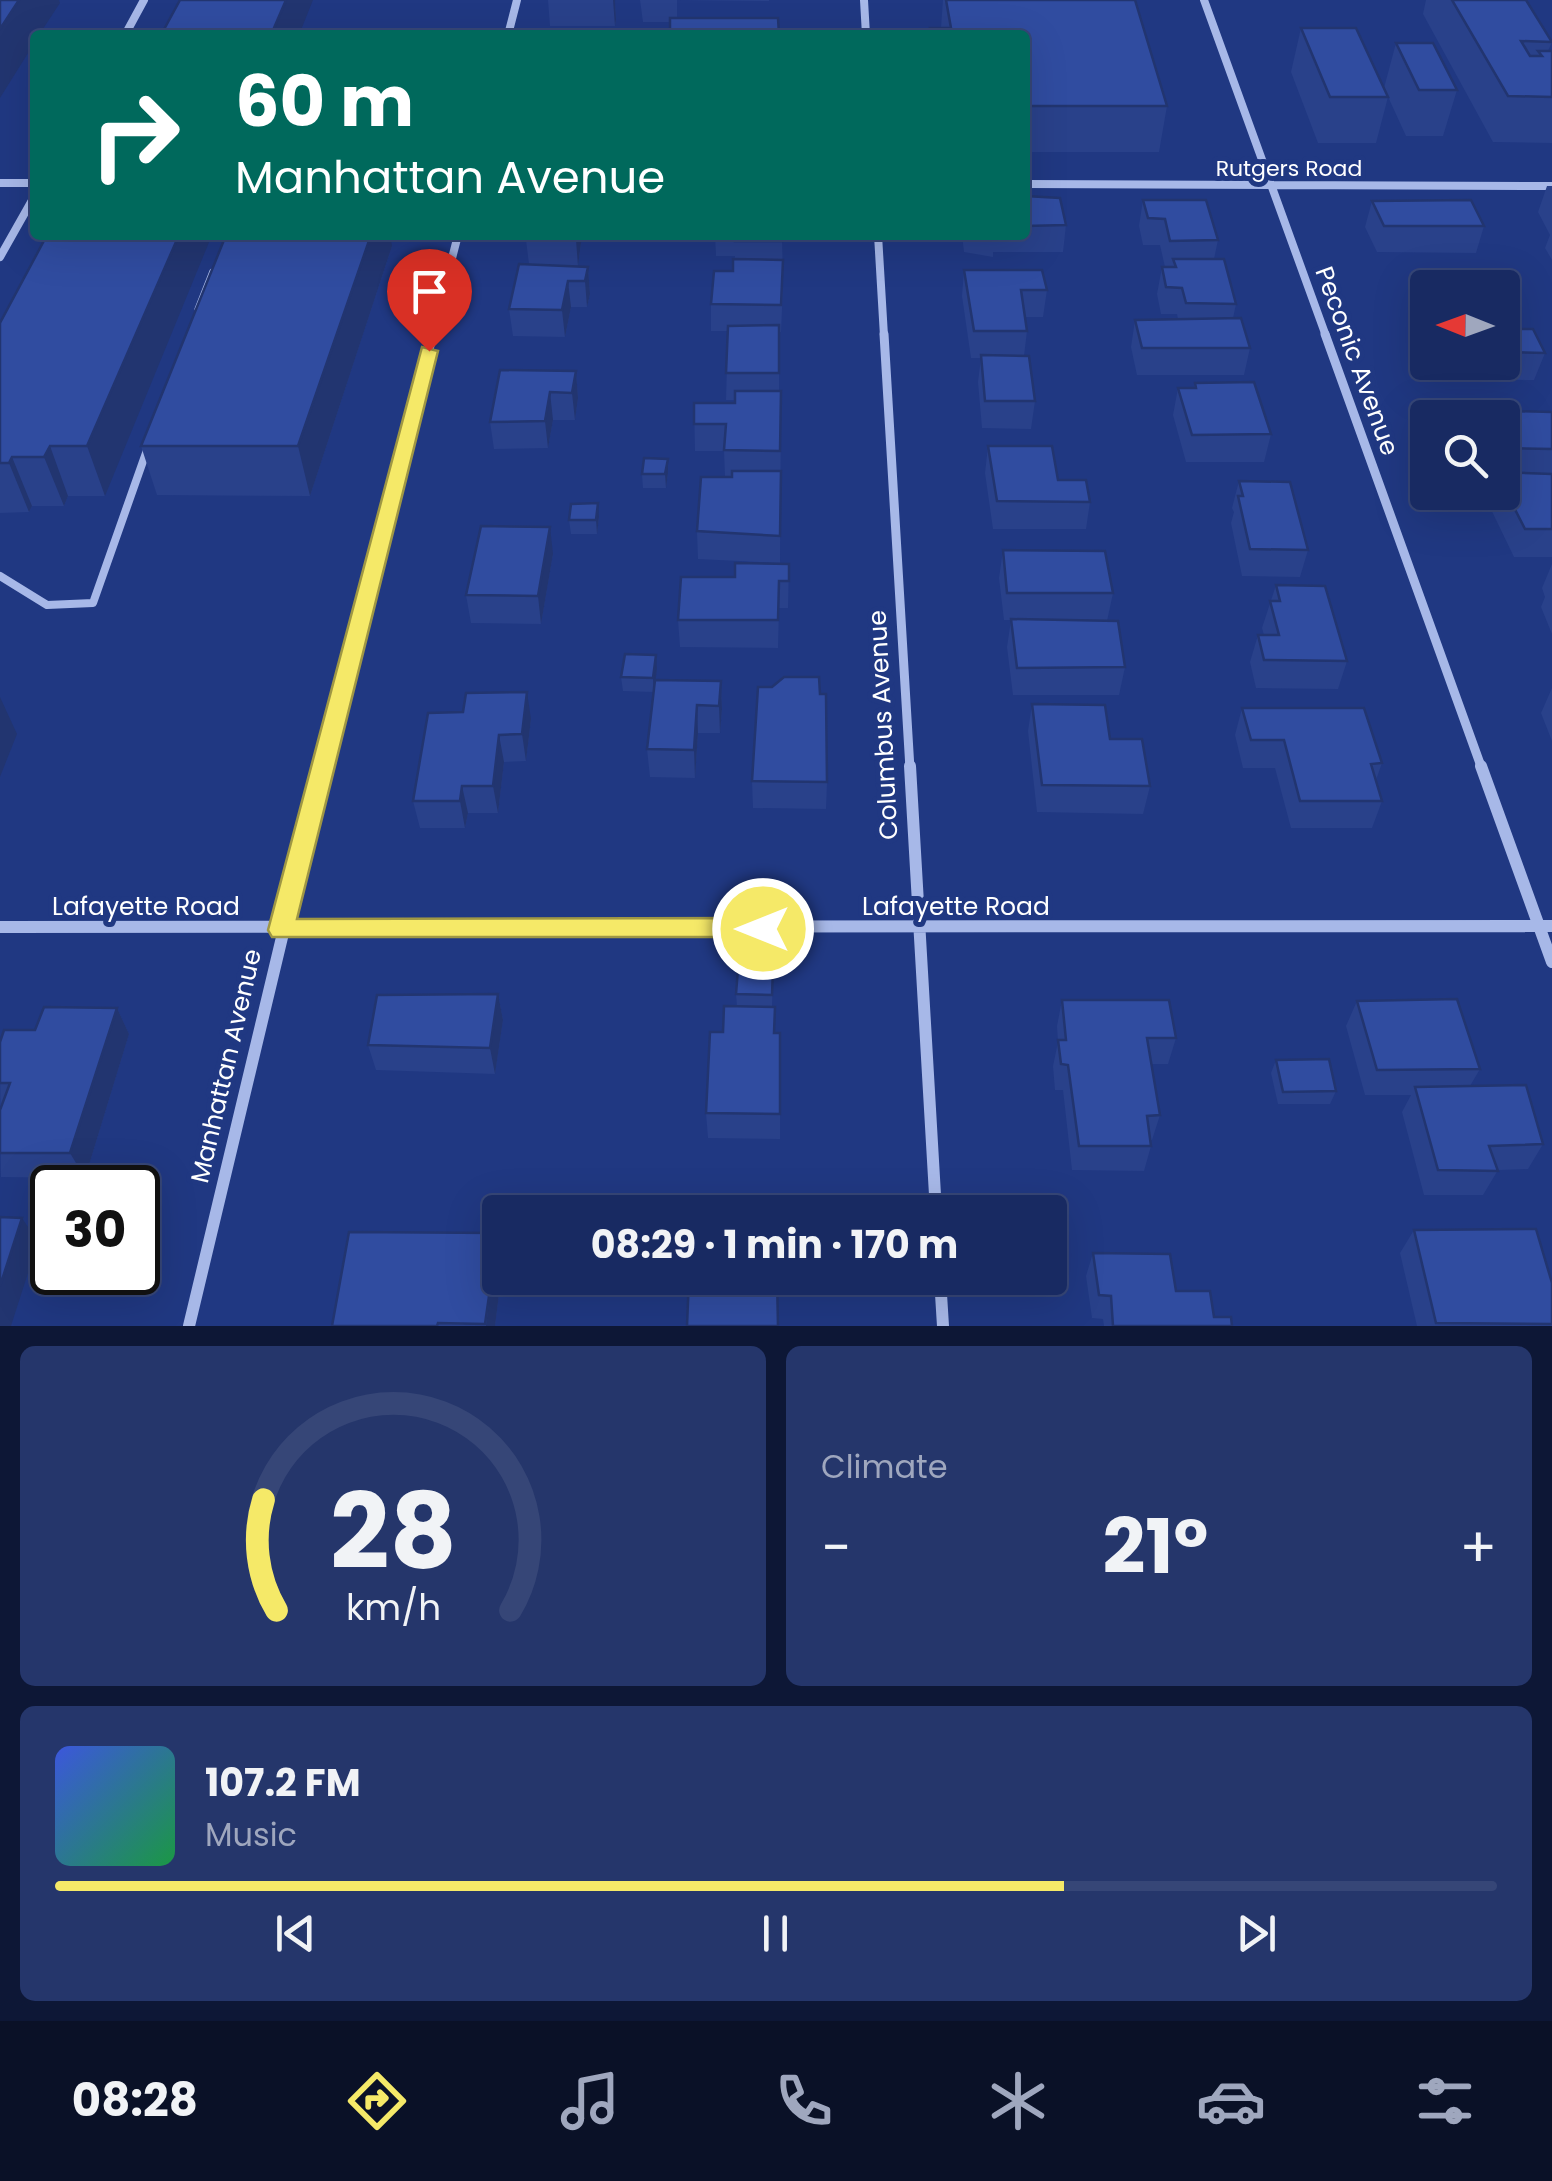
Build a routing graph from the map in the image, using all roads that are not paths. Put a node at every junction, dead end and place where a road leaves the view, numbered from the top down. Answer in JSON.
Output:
{"nodes":[{"id":1,"x":144,"y":0,"type":"edge"},
{"id":2,"x":517,"y":0,"type":"edge"},
{"id":3,"x":864,"y":0,"type":"edge"},
{"id":4,"x":1204,"y":0,"type":"edge"},
{"id":5,"x":127,"y":30,"type":"edge"},
{"id":6,"x":509,"y":30,"type":"edge"},
{"id":7,"x":866,"y":30,"type":"edge"},
{"id":8,"x":0,"y":183,"type":"edge"},
{"id":9,"x":30,"y":183,"type":"edge"},
{"id":10,"x":1030,"y":184,"type":"edge"},
{"id":11,"x":1273,"y":186,"type":"junction"},
{"id":12,"x":1552,"y":186,"type":"edge"},
{"id":13,"x":30,"y":204,"type":"edge"},
{"id":14,"x":457,"y":240,"type":"edge"},
{"id":15,"x":878,"y":240,"type":"edge"},
{"id":16,"x":0,"y":257,"type":"edge"},
{"id":17,"x":216,"y":261,"type":"edge"},
{"id":18,"x":190,"y":326,"type":"edge"},
{"id":19,"x":152,"y":437,"type":"edge"},
{"id":20,"x":0,"y":576,"type":"edge"},
{"id":21,"x":1545,"y":926,"type":"edge"},
{"id":22,"x":0,"y":927,"type":"edge"},
{"id":23,"x":917,"y":929,"type":"junction"},
{"id":24,"x":281,"y":930,"type":"junction"},
{"id":25,"x":1552,"y":962,"type":"edge"},
{"id":26,"x":935,"y":1195,"type":"edge"},
{"id":27,"x":941,"y":1295,"type":"edge"},
{"id":28,"x":189,"y":1326,"type":"edge"},
{"id":29,"x":943,"y":1326,"type":"edge"}],
"edges":[{"from":1,"to":5,"type":"street"},
{"from":2,"to":6,"type":"street"},
{"from":3,"to":7,"type":"street"},
{"from":4,"to":11,"type":"street","name":"Peconic Avenue"},
{"from":8,"to":9,"type":"street"},
{"from":10,"to":11,"type":"street","name":"Rutgers Road"},
{"from":11,"to":12,"type":"street","name":"Rutgers Road"},
{"from":11,"to":21,"type":"street","name":"Peconic Avenue"},
{"from":13,"to":16,"type":"street"},
{"from":14,"to":24,"type":"street","name":"Manhattan Avenue"},
{"from":15,"to":23,"type":"street","name":"Columbus Avenue"},
{"from":17,"to":18,"type":"lane"},
{"from":19,"to":20,"type":"lane"},
{"from":21,"to":23,"type":"street","name":"Lafayette Road"},
{"from":21,"to":25,"type":"street","name":"Peconic Avenue"},
{"from":22,"to":24,"type":"street","name":"Lafayette Road"},
{"from":23,"to":24,"type":"street","name":"Lafayette Road"},
{"from":23,"to":26,"type":"street","name":"Columbus Avenue"},
{"from":24,"to":28,"type":"street","name":"Manhattan Avenue"},
{"from":27,"to":29,"type":"street"}]}
